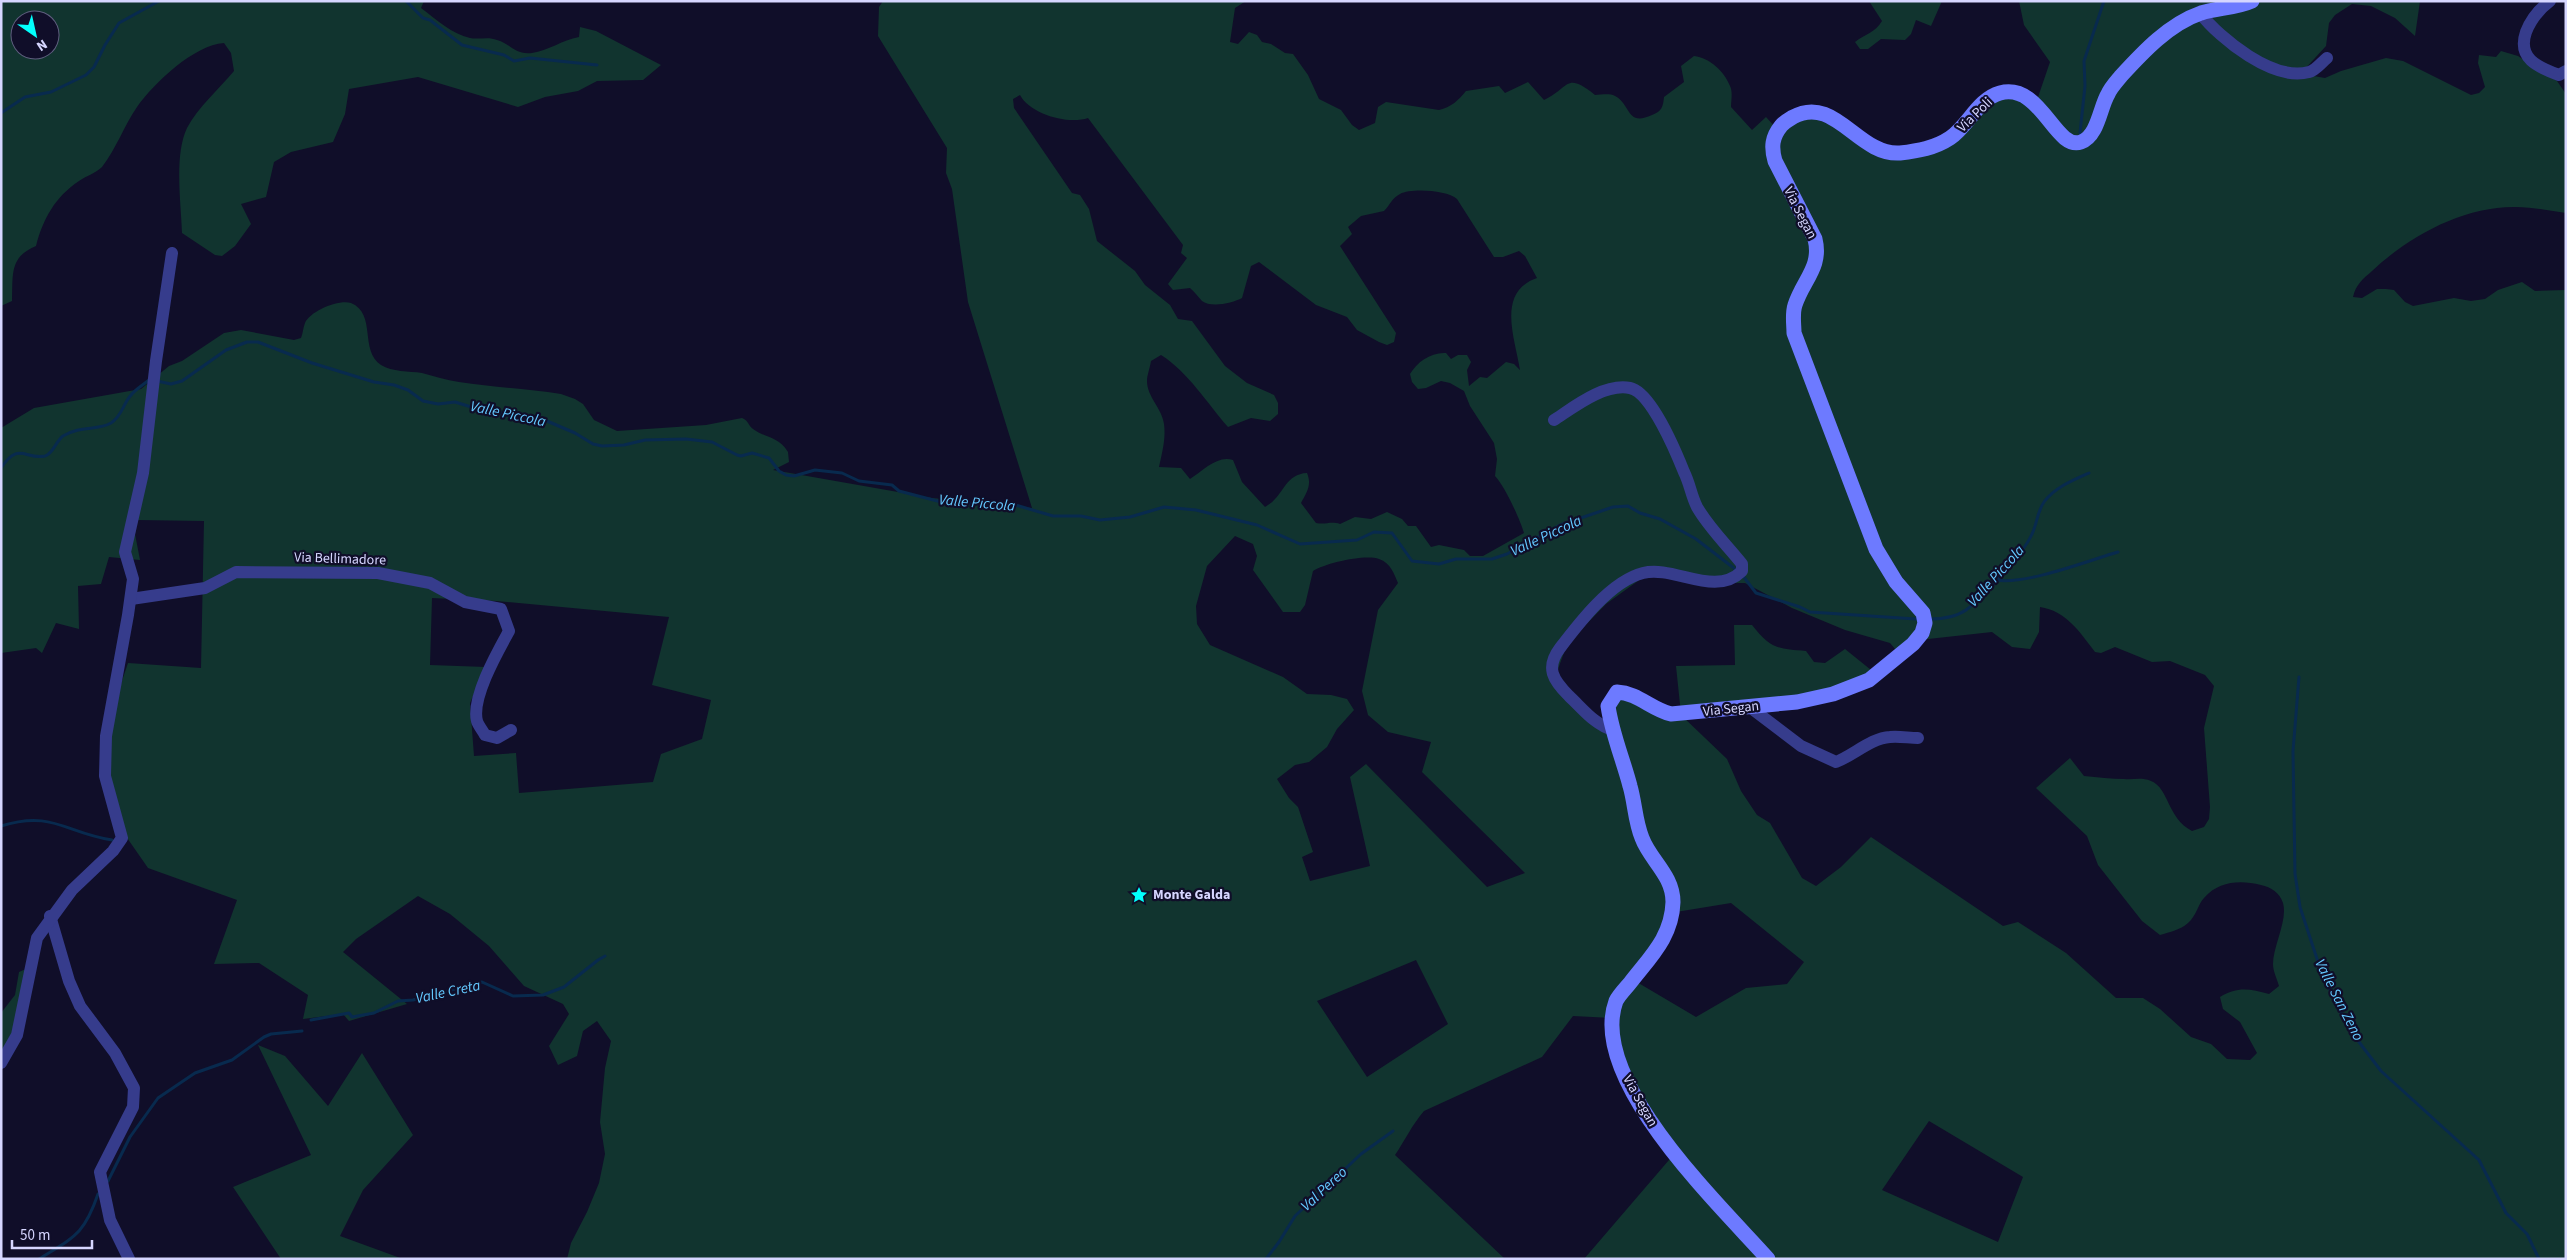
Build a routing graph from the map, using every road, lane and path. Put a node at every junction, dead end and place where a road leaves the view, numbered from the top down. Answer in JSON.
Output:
{"nodes":[{"id":1,"x":2252,"y":1,"type":"edge"},
{"id":2,"x":2550,"y":1,"type":"edge"},
{"id":3,"x":2200,"y":13,"type":"junction"},
{"id":4,"x":2327,"y":58,"type":"dead end"},
{"id":5,"x":2566,"y":71,"type":"edge"},
{"id":6,"x":1782,"y":123,"type":"joint"},
{"id":7,"x":172,"y":253,"type":"dead end"},
{"id":8,"x":1554,"y":420,"type":"dead end"},
{"id":9,"x":131,"y":599,"type":"junction"},
{"id":10,"x":1751,"y":708,"type":"junction"},
{"id":11,"x":511,"y":730,"type":"dead end"},
{"id":12,"x":1614,"y":730,"type":"junction"},
{"id":13,"x":1918,"y":738,"type":"dead end"},
{"id":14,"x":50,"y":916,"type":"junction"},
{"id":15,"x":1,"y":1063,"type":"edge"},
{"id":16,"x":130,"y":1259,"type":"edge"},
{"id":17,"x":1768,"y":1259,"type":"edge"}],
"edges":[{"from":1,"to":3,"type":"street","name":"Via Poli"},
{"from":2,"to":5,"type":"street"},
{"from":3,"to":4,"type":"street"},
{"from":3,"to":6,"type":"street","name":"Via Poli"},
{"from":6,"to":10,"type":"street","name":"Via Segan"},
{"from":7,"to":9,"type":"street"},
{"from":8,"to":12,"type":"street"},
{"from":9,"to":11,"type":"street","name":"Via Bellimadore"},
{"from":9,"to":14,"type":"street"},
{"from":10,"to":12,"type":"street","name":"Via Segan"},
{"from":10,"to":13,"type":"street"},
{"from":12,"to":17,"type":"street","name":"Via Segan"},
{"from":14,"to":15,"type":"street"},
{"from":14,"to":16,"type":"street"}]}
